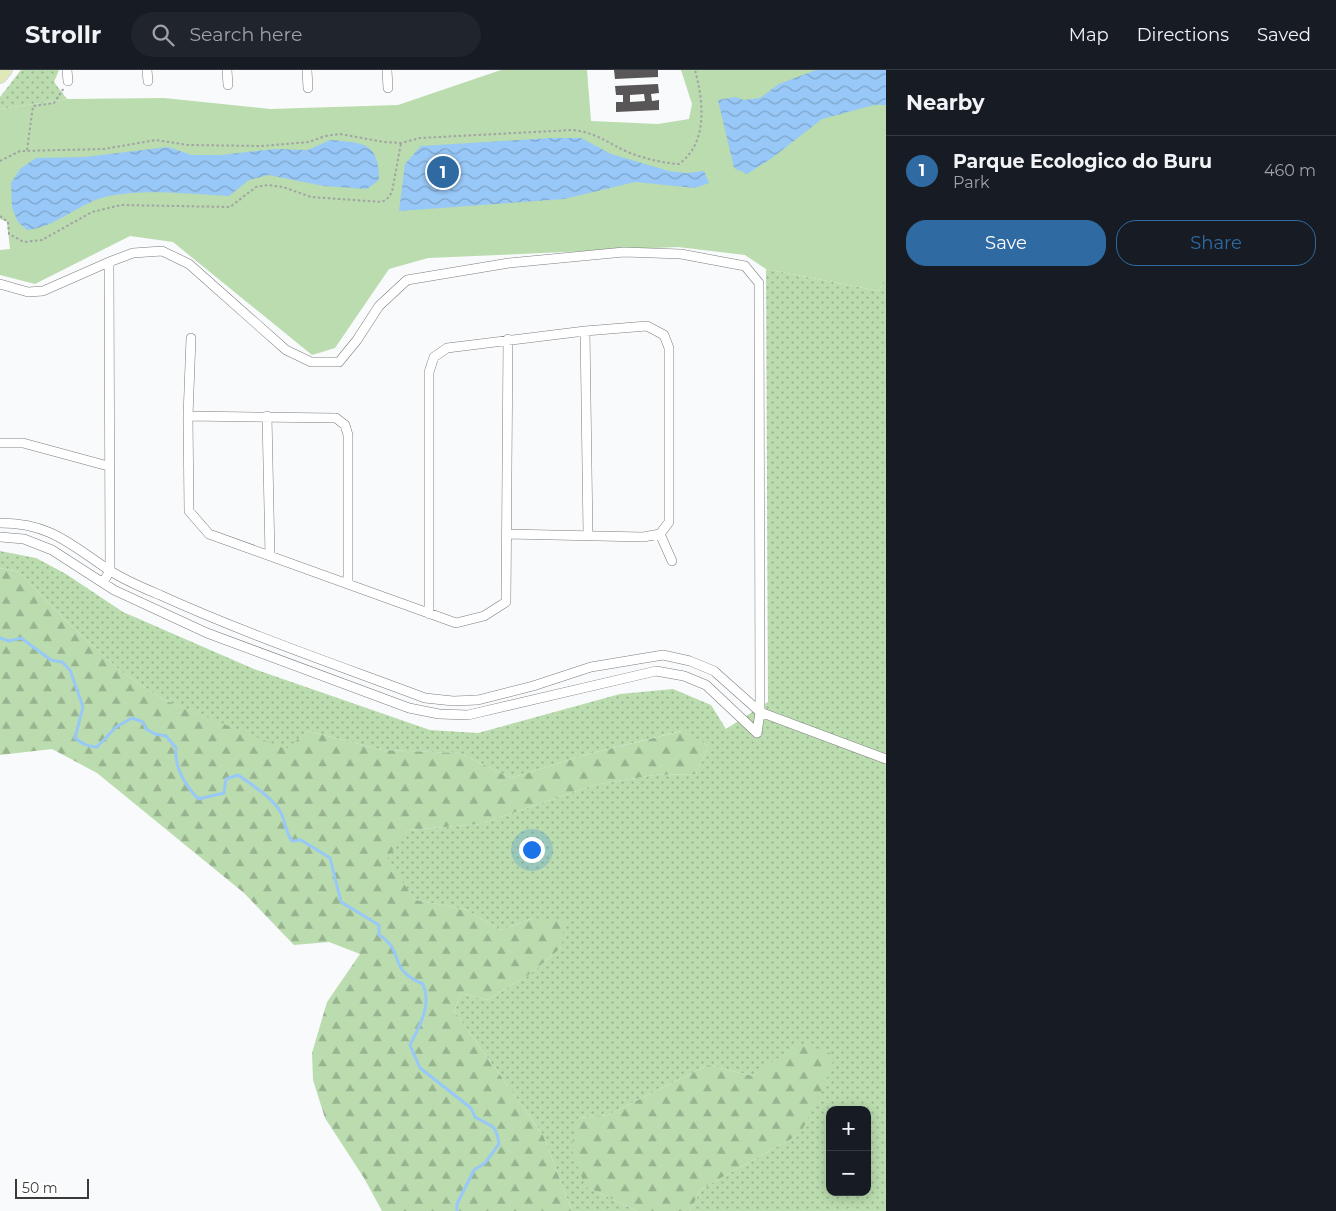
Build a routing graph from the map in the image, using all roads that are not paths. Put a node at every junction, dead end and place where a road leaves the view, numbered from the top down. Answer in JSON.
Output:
{"nodes":[{"id":1,"x":6,"y":70,"type":"edge"},
{"id":2,"x":67,"y":70,"type":"edge"},
{"id":3,"x":147,"y":70,"type":"edge"},
{"id":4,"x":227,"y":70,"type":"edge"},
{"id":5,"x":307,"y":70,"type":"edge"},
{"id":6,"x":387,"y":70,"type":"edge"},
{"id":7,"x":0,"y":77,"type":"edge"},
{"id":8,"x":68,"y":81,"type":"road end"},
{"id":9,"x":148,"y":81,"type":"dead end"},
{"id":10,"x":228,"y":85,"type":"dead end"},
{"id":11,"x":308,"y":88,"type":"dead end"},
{"id":12,"x":388,"y":88,"type":"dead end"},
{"id":13,"x":109,"y":262,"type":"junction"},
{"id":14,"x":0,"y":284,"type":"edge"},
{"id":15,"x":585,"y":331,"type":"junction"},
{"id":16,"x":192,"y":338,"type":"dead end"},
{"id":17,"x":508,"y":339,"type":"junction"},
{"id":18,"x":188,"y":416,"type":"junction"},
{"id":19,"x":267,"y":416,"type":"junction"},
{"id":20,"x":0,"y":443,"type":"edge"},
{"id":21,"x":108,"y":466,"type":"junction"},
{"id":22,"x":0,"y":523,"type":"edge"},
{"id":23,"x":507,"y":534,"type":"junction"},
{"id":24,"x":588,"y":534,"type":"junction"},
{"id":25,"x":660,"y":534,"type":"junction"},
{"id":26,"x":0,"y":537,"type":"edge"},
{"id":27,"x":270,"y":556,"type":"junction"},
{"id":28,"x":672,"y":561,"type":"dead end"},
{"id":29,"x":110,"y":571,"type":"junction"},
{"id":30,"x":103,"y":582,"type":"junction"},
{"id":31,"x":348,"y":584,"type":"junction"},
{"id":32,"x":429,"y":614,"type":"junction"},
{"id":33,"x":760,"y":712,"type":"junction"},
{"id":34,"x":886,"y":759,"type":"edge"}],
"edges":[{"from":1,"to":7,"type":"main road"},
{"from":2,"to":8,"type":"street"},
{"from":3,"to":9,"type":"street"},
{"from":4,"to":10,"type":"street"},
{"from":5,"to":11,"type":"street"},
{"from":6,"to":12,"type":"street"},
{"from":13,"to":14,"type":"street"},
{"from":13,"to":21,"type":"street"},
{"from":13,"to":33,"type":"street"},
{"from":15,"to":17,"type":"street"},
{"from":15,"to":24,"type":"street"},
{"from":15,"to":25,"type":"street"},
{"from":16,"to":18,"type":"street"},
{"from":17,"to":23,"type":"street"},
{"from":17,"to":32,"type":"street"},
{"from":18,"to":19,"type":"street"},
{"from":18,"to":27,"type":"street"},
{"from":19,"to":27,"type":"street"},
{"from":19,"to":31,"type":"street"},
{"from":20,"to":21,"type":"street"},
{"from":21,"to":29,"type":"street"},
{"from":22,"to":29,"type":"street"},
{"from":23,"to":24,"type":"street"},
{"from":23,"to":32,"type":"street"},
{"from":24,"to":25,"type":"street"},
{"from":25,"to":28,"type":"street"},
{"from":26,"to":30,"type":"street"},
{"from":27,"to":31,"type":"street"},
{"from":29,"to":30,"type":"street"},
{"from":29,"to":33,"type":"street"},
{"from":30,"to":33,"type":"street"},
{"from":31,"to":32,"type":"street"},
{"from":33,"to":34,"type":"street"}]}
